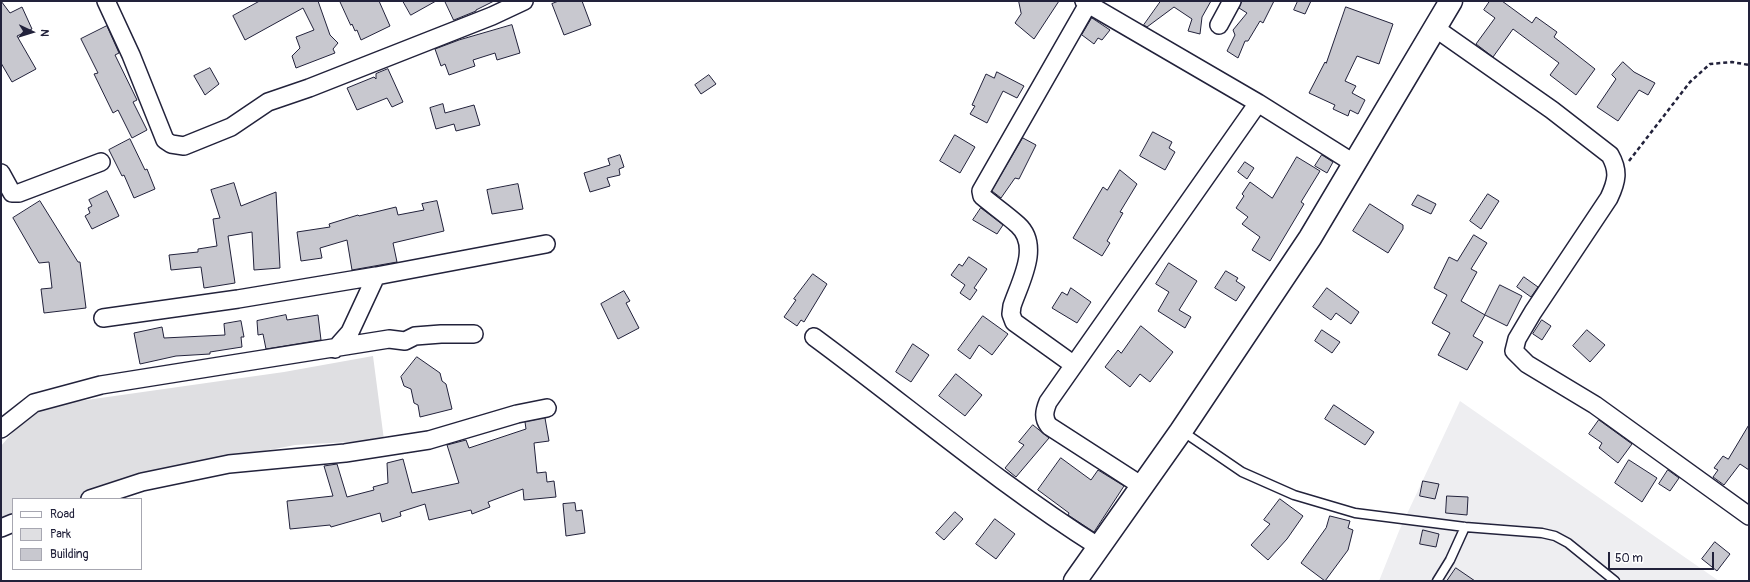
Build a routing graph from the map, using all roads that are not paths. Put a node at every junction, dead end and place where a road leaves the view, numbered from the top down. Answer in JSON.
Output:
{"nodes":[{"id":1,"x":106,"y":1,"type":"edge"},
{"id":2,"x":524,"y":1,"type":"edge"},
{"id":3,"x":1232,"y":1,"type":"edge"},
{"id":4,"x":1451,"y":1,"type":"edge"},
{"id":5,"x":1088,"y":2,"type":"edge"},
{"id":6,"x":1219,"y":26,"type":"dead end"},
{"id":7,"x":1435,"y":28,"type":"junction"},
{"id":8,"x":1258,"y":103,"type":"junction"},
{"id":9,"x":101,"y":162,"type":"dead end"},
{"id":10,"x":1355,"y":164,"type":"junction"},
{"id":11,"x":1,"y":173,"type":"edge"},
{"id":12,"x":546,"y":244,"type":"dead end"},
{"id":13,"x":376,"y":276,"type":"junction"},
{"id":14,"x":103,"y":318,"type":"dead end"},
{"id":15,"x":474,"y":334,"type":"dead end"},
{"id":16,"x":814,"y":337,"type":"dead end"},
{"id":17,"x":336,"y":349,"type":"junction"},
{"id":18,"x":1074,"y":365,"type":"junction"},
{"id":19,"x":547,"y":408,"type":"dead end"},
{"id":20,"x":1,"y":429,"type":"edge"},
{"id":21,"x":1181,"y":431,"type":"junction"},
{"id":22,"x":1142,"y":486,"type":"junction"},
{"id":23,"x":93,"y":498,"type":"edge"},
{"id":24,"x":1749,"y":516,"type":"edge"},
{"id":25,"x":12,"y":522,"type":"edge"},
{"id":26,"x":1465,"y":527,"type":"junction"},
{"id":27,"x":1,"y":528,"type":"edge"},
{"id":28,"x":1099,"y":547,"type":"junction"},
{"id":29,"x":1075,"y":581,"type":"edge"},
{"id":30,"x":1437,"y":581,"type":"edge"},
{"id":31,"x":1615,"y":581,"type":"edge"}],
"edges":[{"from":1,"to":2,"type":"street"},
{"from":3,"to":6,"type":"street"},
{"from":4,"to":7,"type":"street"},
{"from":5,"to":8,"type":"street"},
{"from":5,"to":18,"type":"street"},
{"from":7,"to":10,"type":"street"},
{"from":7,"to":24,"type":"street"},
{"from":8,"to":10,"type":"street"},
{"from":8,"to":18,"type":"street"},
{"from":9,"to":11,"type":"street"},
{"from":10,"to":21,"type":"street"},
{"from":12,"to":13,"type":"street"},
{"from":13,"to":14,"type":"street"},
{"from":13,"to":17,"type":"street"},
{"from":15,"to":17,"type":"street"},
{"from":16,"to":28,"type":"street"},
{"from":17,"to":20,"type":"street"},
{"from":18,"to":22,"type":"street"},
{"from":19,"to":23,"type":"street"},
{"from":21,"to":22,"type":"street"},
{"from":21,"to":26,"type":"lane"},
{"from":22,"to":28,"type":"street"},
{"from":25,"to":27,"type":"street"},
{"from":26,"to":30,"type":"lane"},
{"from":26,"to":31,"type":"lane"},
{"from":28,"to":29,"type":"street"}]}
